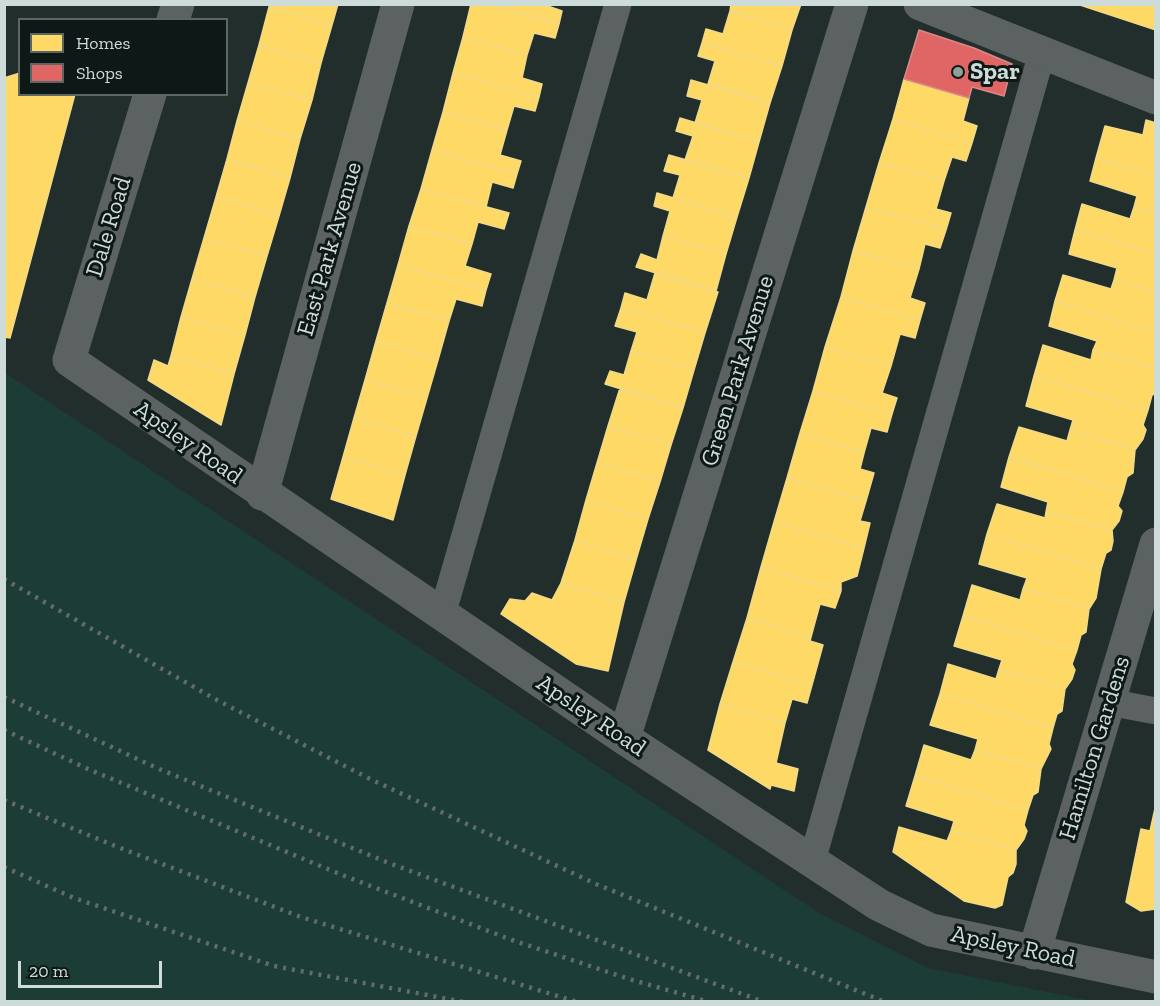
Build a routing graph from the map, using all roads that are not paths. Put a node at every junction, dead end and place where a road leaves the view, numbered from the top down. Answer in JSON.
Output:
{"nodes":[{"id":1,"x":398,"y":4,"type":"edge"},
{"id":2,"x":618,"y":4,"type":"edge"},
{"id":3,"x":852,"y":4,"type":"edge"},
{"id":4,"x":920,"y":4,"type":"edge"},
{"id":5,"x":984,"y":16,"type":"edge"},
{"id":6,"x":1042,"y":53,"type":"junction"},
{"id":7,"x":149,"y":96,"type":"edge"},
{"id":8,"x":1155,"y":98,"type":"edge"},
{"id":9,"x":69,"y":360,"type":"joint"},
{"id":10,"x":262,"y":494,"type":"junction"},
{"id":11,"x":1155,"y":544,"type":"edge"},
{"id":12,"x":442,"y":615,"type":"junction"},
{"id":13,"x":1108,"y":702,"type":"junction"},
{"id":14,"x":1155,"y":711,"type":"edge"},
{"id":15,"x":624,"y":738,"type":"junction"},
{"id":16,"x":812,"y":861,"type":"junction"},
{"id":17,"x":1034,"y":953,"type":"junction"},
{"id":18,"x":1155,"y":977,"type":"edge"}],
"edges":[{"from":1,"to":10,"type":"street","name":"East Park Avenue"},
{"from":2,"to":12,"type":"lane"},
{"from":3,"to":15,"type":"street","name":"Green Park Avenue"},
{"from":4,"to":5,"type":"street"},
{"from":5,"to":6,"type":"street"},
{"from":6,"to":8,"type":"street"},
{"from":6,"to":16,"type":"lane"},
{"from":7,"to":9,"type":"street","name":"Dale Road"},
{"from":9,"to":10,"type":"street","name":"Apsley Road"},
{"from":10,"to":12,"type":"street","name":"Apsley Road"},
{"from":11,"to":13,"type":"street","name":"Hamilton Gardens"},
{"from":12,"to":15,"type":"street","name":"Apsley Road"},
{"from":13,"to":14,"type":"lane"},
{"from":13,"to":17,"type":"street","name":"Hamilton Gardens"},
{"from":15,"to":16,"type":"street","name":"Apsley Road"},
{"from":16,"to":17,"type":"street","name":"Apsley Road"},
{"from":17,"to":18,"type":"street","name":"Apsley Road"}]}
